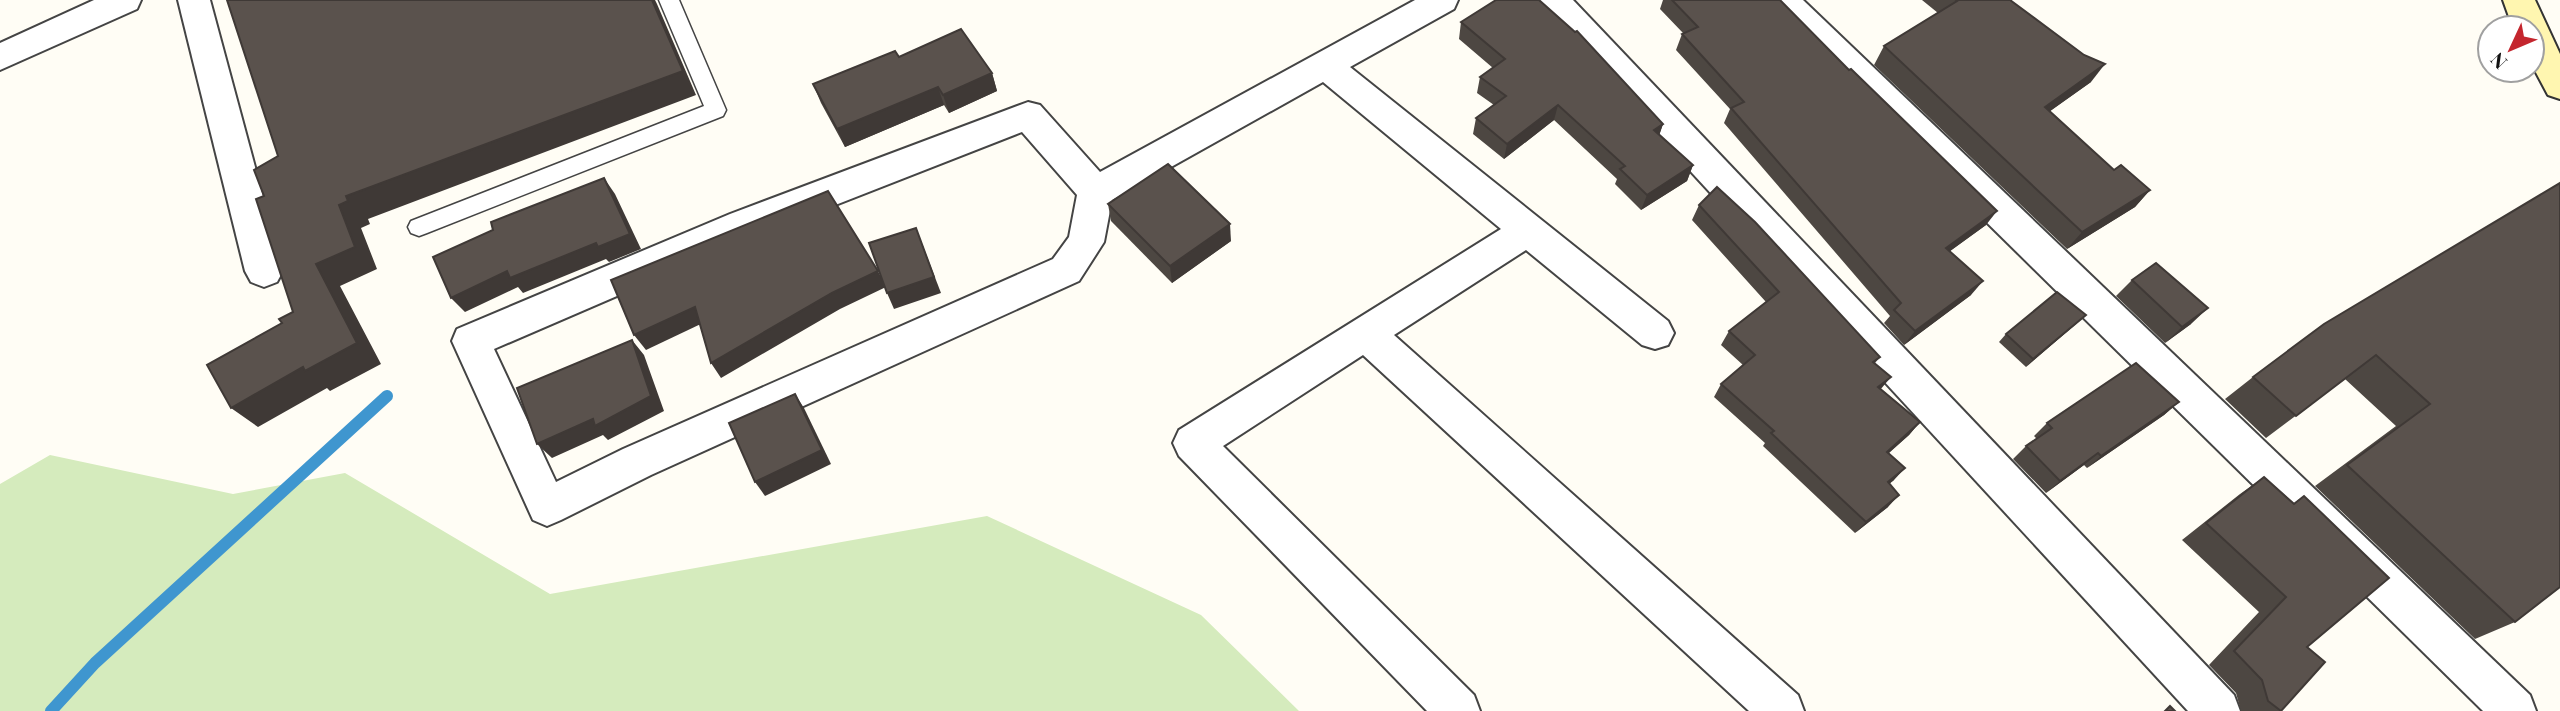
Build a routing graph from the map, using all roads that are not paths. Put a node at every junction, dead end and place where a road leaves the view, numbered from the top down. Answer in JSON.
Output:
{"nodes":[{"id":1,"x":125,"y":0,"type":"edge"},
{"id":2,"x":194,"y":0,"type":"edge"},
{"id":3,"x":669,"y":0,"type":"edge"},
{"id":4,"x":1442,"y":0,"type":"edge"},
{"id":5,"x":1553,"y":0,"type":"edge"},
{"id":6,"x":1782,"y":0,"type":"edge"},
{"id":7,"x":0,"y":57,"type":"edge"},
{"id":8,"x":2546,"y":59,"type":"edge"},
{"id":9,"x":1325,"y":65,"type":"junction"},
{"id":10,"x":2560,"y":86,"type":"edge"},
{"id":11,"x":1096,"y":192,"type":"junction"},
{"id":12,"x":419,"y":227,"type":"dead end"},
{"id":13,"x":1528,"y":230,"type":"junction"},
{"id":14,"x":264,"y":271,"type":"dead end"},
{"id":15,"x":1365,"y":333,"type":"junction"},
{"id":16,"x":1655,"y":333,"type":"dead end"},
{"id":17,"x":1458,"y":711,"type":"edge"},
{"id":18,"x":1782,"y":711,"type":"edge"},
{"id":19,"x":2218,"y":711,"type":"edge"},
{"id":20,"x":2514,"y":711,"type":"edge"}],
"edges":[{"from":1,"to":7,"type":"street"},
{"from":2,"to":14,"type":"street"},
{"from":3,"to":12,"type":"lane"},
{"from":4,"to":9,"type":"street"},
{"from":5,"to":19,"type":"street"},
{"from":6,"to":20,"type":"street"},
{"from":8,"to":10,"type":"street"},
{"from":9,"to":11,"type":"street"},
{"from":9,"to":13,"type":"street"},
{"from":11,"to":11,"type":"street"},
{"from":13,"to":15,"type":"street"},
{"from":13,"to":16,"type":"street"},
{"from":15,"to":17,"type":"street"},
{"from":15,"to":18,"type":"street"}]}
